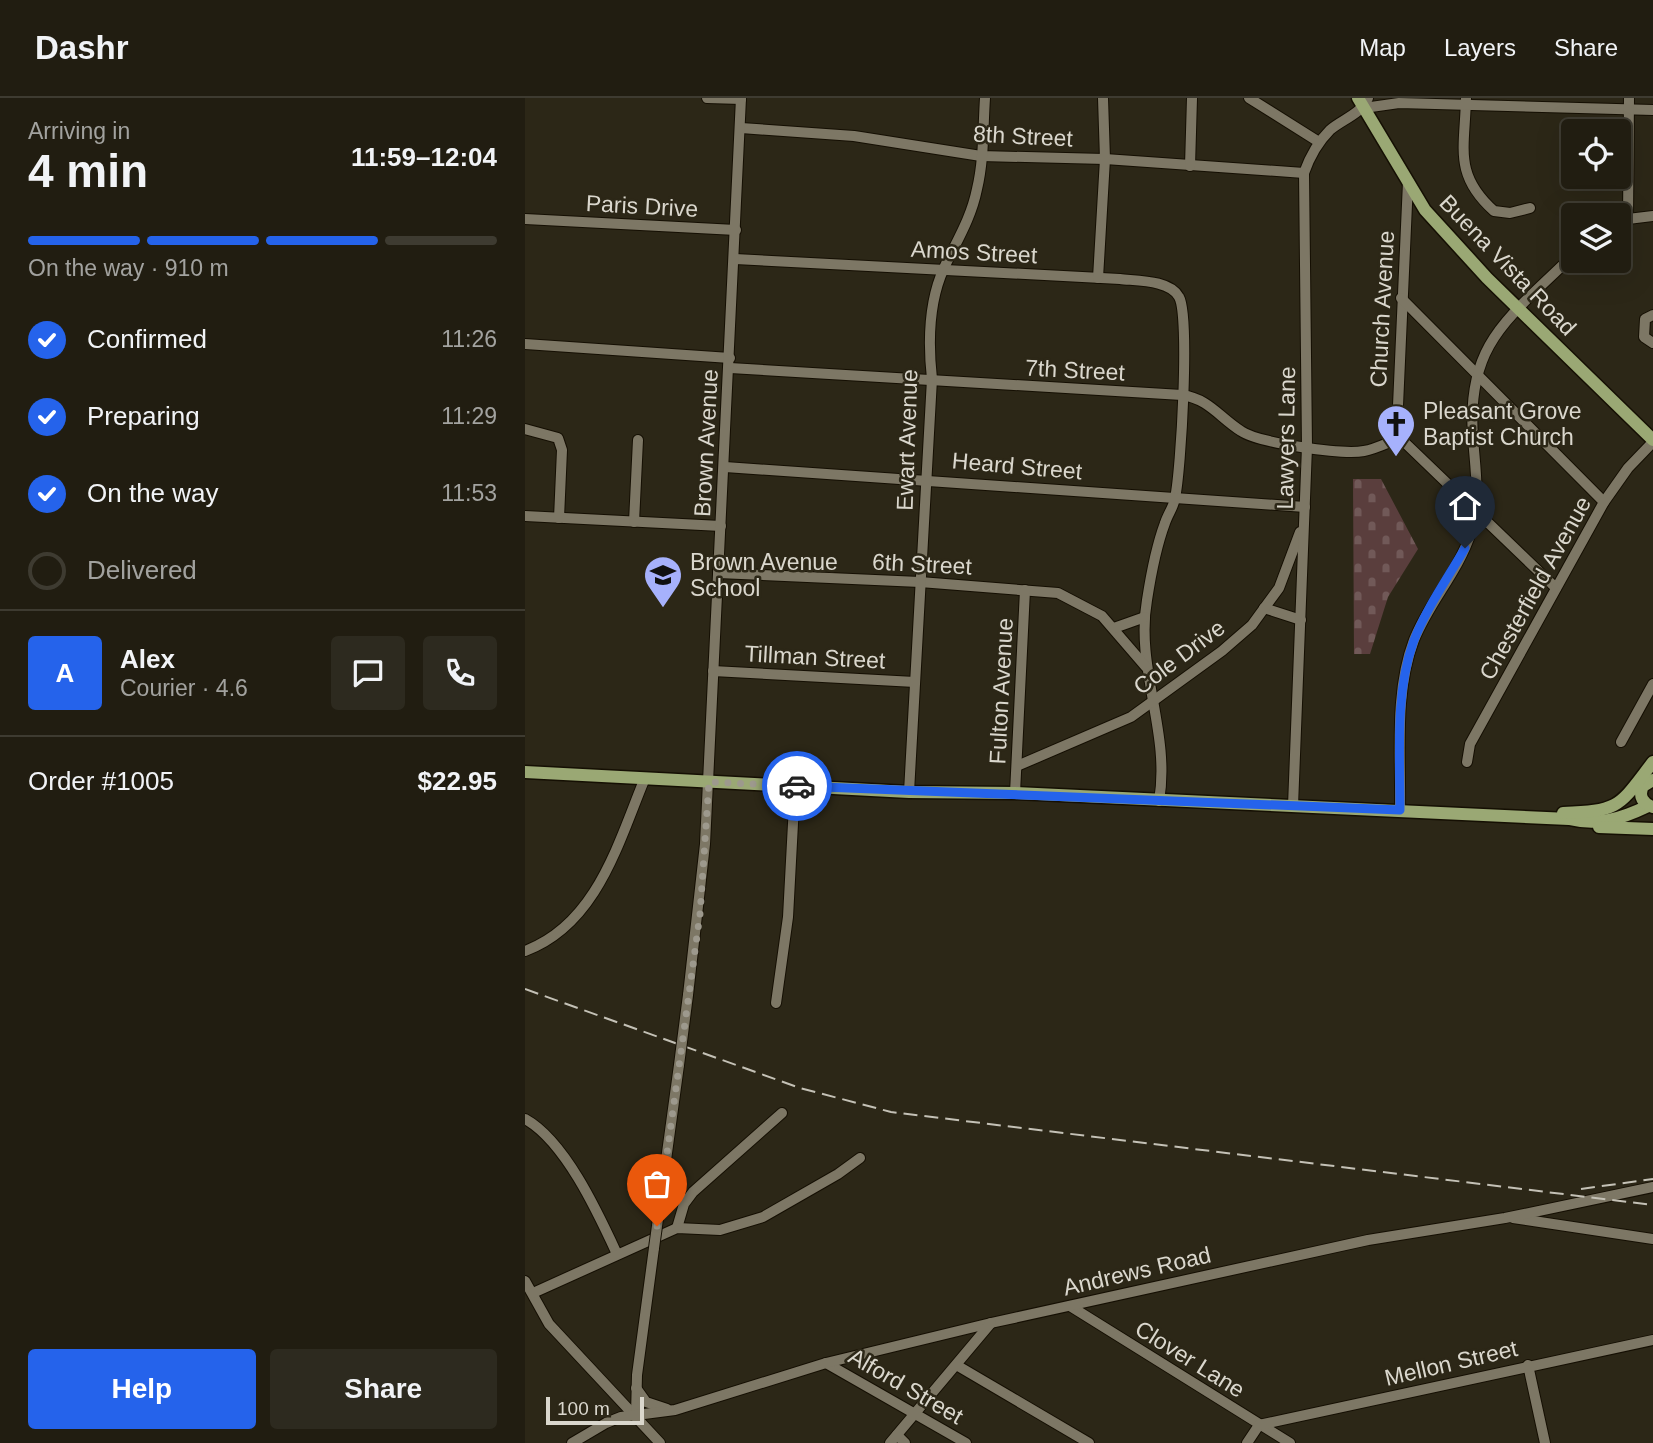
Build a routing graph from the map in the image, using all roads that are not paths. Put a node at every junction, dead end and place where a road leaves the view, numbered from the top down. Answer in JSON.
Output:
{"nodes":[{"id":1,"x":707,"y":98,"type":"edge"},
{"id":2,"x":985,"y":98,"type":"edge"},
{"id":3,"x":1102,"y":98,"type":"edge"},
{"id":4,"x":1192,"y":98,"type":"edge"},
{"id":5,"x":1249,"y":98,"type":"edge"},
{"id":6,"x":741,"y":99,"type":"edge"},
{"id":7,"x":1363,"y":101,"type":"edge"},
{"id":8,"x":1466,"y":102,"type":"edge"},
{"id":9,"x":1629,"y":104,"type":"edge"},
{"id":10,"x":1653,"y":110,"type":"edge"},
{"id":11,"x":741,"y":128,"type":"junction"},
{"id":12,"x":1319,"y":142,"type":"junction"},
{"id":13,"x":981,"y":156,"type":"junction"},
{"id":14,"x":1105,"y":159,"type":"junction"},
{"id":15,"x":1190,"y":166,"type":"junction"},
{"id":16,"x":1304,"y":173,"type":"junction"},
{"id":17,"x":1408,"y":181,"type":"junction"},
{"id":18,"x":1624,"y":203,"type":"edge"},
{"id":19,"x":1530,"y":208,"type":"dead end"},
{"id":20,"x":1653,"y":216,"type":"edge"},
{"id":21,"x":525,"y":219,"type":"edge"},
{"id":22,"x":1631,"y":220,"type":"edge"},
{"id":23,"x":736,"y":230,"type":"junction"},
{"id":24,"x":735,"y":259,"type":"junction"},
{"id":25,"x":1561,"y":267,"type":"edge"},
{"id":26,"x":943,"y":269,"type":"junction"},
{"id":27,"x":1098,"y":278,"type":"junction"},
{"id":28,"x":1401,"y":298,"type":"junction"},
{"id":29,"x":1519,"y":310,"type":"junction"},
{"id":30,"x":1653,"y":315,"type":"edge"},
{"id":31,"x":1653,"y":343,"type":"edge"},
{"id":32,"x":525,"y":344,"type":"edge"},
{"id":33,"x":730,"y":363,"type":"junction"},
{"id":34,"x":1476,"y":373,"type":"junction"},
{"id":35,"x":932,"y":379,"type":"junction"},
{"id":36,"x":1182,"y":395,"type":"junction"},
{"id":37,"x":525,"y":429,"type":"edge"},
{"id":38,"x":1400,"y":438,"type":"junction"},
{"id":39,"x":638,"y":439,"type":"dead end"},
{"id":40,"x":1653,"y":441,"type":"edge"},
{"id":41,"x":1307,"y":447,"type":"junction"},
{"id":42,"x":725,"y":467,"type":"junction"},
{"id":43,"x":926,"y":478,"type":"junction"},
{"id":44,"x":1476,"y":479,"type":"junction"},
{"id":45,"x":1454,"y":490,"type":"junction"},
{"id":46,"x":1175,"y":499,"type":"junction"},
{"id":47,"x":1604,"y":502,"type":"junction"},
{"id":48,"x":1305,"y":507,"type":"junction"},
{"id":49,"x":1476,"y":512,"type":"junction"},
{"id":50,"x":525,"y":516,"type":"edge"},
{"id":51,"x":559,"y":518,"type":"junction"},
{"id":52,"x":1304,"y":519,"type":"junction"},
{"id":53,"x":634,"y":522,"type":"junction"},
{"id":54,"x":721,"y":526,"type":"junction"},
{"id":55,"x":718,"y":573,"type":"junction"},
{"id":56,"x":921,"y":582,"type":"junction"},
{"id":57,"x":1556,"y":588,"type":"junction"},
{"id":58,"x":1025,"y":590,"type":"junction"},
{"id":59,"x":1264,"y":608,"type":"junction"},
{"id":60,"x":1145,"y":617,"type":"junction"},
{"id":61,"x":1301,"y":620,"type":"junction"},
{"id":62,"x":1114,"y":628,"type":"junction"},
{"id":63,"x":1146,"y":667,"type":"junction"},
{"id":64,"x":713,"y":671,"type":"junction"},
{"id":65,"x":915,"y":682,"type":"junction"},
{"id":66,"x":1653,"y":684,"type":"edge"},
{"id":67,"x":1153,"y":702,"type":"junction"},
{"id":68,"x":1621,"y":742,"type":"dead end"},
{"id":69,"x":1467,"y":762,"type":"dead end"},
{"id":70,"x":1653,"y":762,"type":"edge"},
{"id":71,"x":1017,"y":766,"type":"junction"},
{"id":72,"x":525,"y":772,"type":"edge"},
{"id":73,"x":645,"y":778,"type":"junction"},
{"id":74,"x":1649,"y":781,"type":"edge"},
{"id":75,"x":709,"y":782,"type":"junction"},
{"id":76,"x":795,"y":786,"type":"junction"},
{"id":77,"x":909,"y":792,"type":"junction"},
{"id":78,"x":1015,"y":793,"type":"junction"},
{"id":79,"x":1159,"y":801,"type":"junction"},
{"id":80,"x":1293,"y":806,"type":"junction"},
{"id":81,"x":1651,"y":806,"type":"edge"},
{"id":82,"x":1400,"y":810,"type":"junction"},
{"id":83,"x":1549,"y":818,"type":"junction"},
{"id":84,"x":1569,"y":818,"type":"junction"},
{"id":85,"x":1653,"y":829,"type":"edge"},
{"id":86,"x":525,"y":951,"type":"edge"},
{"id":87,"x":776,"y":1003,"type":"dead end"},
{"id":88,"x":782,"y":1113,"type":"dead end"},
{"id":89,"x":525,"y":1119,"type":"edge"},
{"id":90,"x":860,"y":1158,"type":"dead end"},
{"id":91,"x":1653,"y":1187,"type":"edge"},
{"id":92,"x":1505,"y":1218,"type":"junction"},
{"id":93,"x":677,"y":1228,"type":"junction"},
{"id":94,"x":1653,"y":1239,"type":"edge"},
{"id":95,"x":617,"y":1254,"type":"junction"},
{"id":96,"x":525,"y":1281,"type":"edge"},
{"id":97,"x":533,"y":1293,"type":"junction"},
{"id":98,"x":1070,"y":1306,"type":"junction"},
{"id":99,"x":991,"y":1323,"type":"junction"},
{"id":100,"x":1653,"y":1340,"type":"edge"},
{"id":101,"x":826,"y":1363,"type":"junction"},
{"id":102,"x":1528,"y":1365,"type":"junction"},
{"id":103,"x":958,"y":1366,"type":"junction"},
{"id":104,"x":636,"y":1388,"type":"junction"},
{"id":105,"x":675,"y":1410,"type":"junction"},
{"id":106,"x":915,"y":1413,"type":"junction"},
{"id":107,"x":636,"y":1415,"type":"junction"},
{"id":108,"x":1259,"y":1425,"type":"junction"},
{"id":109,"x":893,"y":1439,"type":"edge"},
{"id":110,"x":572,"y":1443,"type":"edge"},
{"id":111,"x":660,"y":1443,"type":"edge"},
{"id":112,"x":905,"y":1443,"type":"edge"},
{"id":113,"x":966,"y":1443,"type":"edge"},
{"id":114,"x":1089,"y":1443,"type":"edge"},
{"id":115,"x":1247,"y":1443,"type":"edge"},
{"id":116,"x":1290,"y":1443,"type":"edge"},
{"id":117,"x":1545,"y":1443,"type":"edge"}],
"edges":[{"from":1,"to":6,"type":"street"},
{"from":2,"to":13,"type":"street","name":"Ewart Avenue"},
{"from":3,"to":14,"type":"street"},
{"from":4,"to":15,"type":"street"},
{"from":5,"to":12,"type":"street"},
{"from":6,"to":11,"type":"street","name":"Brown Avenue"},
{"from":7,"to":8,"type":"street"},
{"from":7,"to":12,"type":"street","name":"Lawyers Lane"},
{"from":7,"to":17,"type":"main road","name":"Buena Vista Road"},
{"from":8,"to":9,"type":"street"},
{"from":8,"to":19,"type":"street"},
{"from":9,"to":10,"type":"street"},
{"from":9,"to":18,"type":"street"},
{"from":11,"to":13,"type":"street","name":"8th Street"},
{"from":11,"to":23,"type":"street","name":"Brown Avenue"},
{"from":12,"to":16,"type":"street","name":"Lawyers Lane"},
{"from":13,"to":14,"type":"street","name":"8th Street"},
{"from":13,"to":26,"type":"street","name":"Ewart Avenue"},
{"from":14,"to":15,"type":"street","name":"8th Street"},
{"from":14,"to":27,"type":"street"},
{"from":15,"to":16,"type":"street","name":"8th Street"},
{"from":16,"to":41,"type":"street","name":"Lawyers Lane"},
{"from":17,"to":28,"type":"street","name":"Church Avenue"},
{"from":17,"to":29,"type":"main road","name":"Buena Vista Road"},
{"from":20,"to":22,"type":"street"},
{"from":21,"to":23,"type":"street","name":"Paris Drive"},
{"from":23,"to":24,"type":"street","name":"Brown Avenue"},
{"from":24,"to":26,"type":"street","name":"Amos Street"},
{"from":24,"to":33,"type":"street","name":"Brown Avenue"},
{"from":25,"to":29,"type":"street"},
{"from":26,"to":27,"type":"street","name":"Amos Street"},
{"from":26,"to":35,"type":"street","name":"Ewart Avenue"},
{"from":27,"to":36,"type":"street","name":"Amos Street"},
{"from":28,"to":34,"type":"street"},
{"from":28,"to":38,"type":"street","name":"Church Avenue"},
{"from":29,"to":34,"type":"street"},
{"from":29,"to":40,"type":"main road","name":"Buena Vista Road"},
{"from":30,"to":31,"type":"street"},
{"from":32,"to":33,"type":"street","name":"7th Street"},
{"from":33,"to":35,"type":"street","name":"7th Street"},
{"from":33,"to":42,"type":"street","name":"Brown Avenue"},
{"from":34,"to":44,"type":"street"},
{"from":34,"to":47,"type":"street"},
{"from":35,"to":36,"type":"street","name":"7th Street"},
{"from":35,"to":43,"type":"street","name":"Ewart Avenue"},
{"from":36,"to":41,"type":"street","name":"7th Street"},
{"from":36,"to":46,"type":"street"},
{"from":37,"to":51,"type":"street"},
{"from":38,"to":41,"type":"street","name":"7th Street"},
{"from":38,"to":45,"type":"street"},
{"from":39,"to":53,"type":"street"},
{"from":40,"to":47,"type":"street","name":"Chesterfield Avenue"},
{"from":41,"to":48,"type":"street","name":"Lawyers Lane"},
{"from":42,"to":43,"type":"street","name":"Heard Street"},
{"from":42,"to":54,"type":"street","name":"Brown Avenue"},
{"from":43,"to":46,"type":"street","name":"Heard Street"},
{"from":43,"to":56,"type":"street","name":"Ewart Avenue"},
{"from":44,"to":45,"type":"street"},
{"from":44,"to":49,"type":"street"},
{"from":45,"to":49,"type":"street"},
{"from":46,"to":48,"type":"street","name":"Heard Street"},
{"from":46,"to":60,"type":"street"},
{"from":47,"to":57,"type":"street","name":"Chesterfield Avenue"},
{"from":48,"to":52,"type":"street","name":"Lawyers Lane"},
{"from":49,"to":57,"type":"street"},
{"from":49,"to":82,"type":"street"},
{"from":50,"to":51,"type":"street"},
{"from":51,"to":53,"type":"street"},
{"from":52,"to":59,"type":"street","name":"Cole Drive"},
{"from":52,"to":61,"type":"street","name":"Lawyers Lane"},
{"from":53,"to":54,"type":"street"},
{"from":54,"to":55,"type":"street","name":"Brown Avenue"},
{"from":55,"to":56,"type":"street","name":"6th Street"},
{"from":55,"to":64,"type":"street","name":"Brown Avenue"},
{"from":56,"to":58,"type":"street","name":"6th Street"},
{"from":56,"to":65,"type":"street","name":"Ewart Avenue"},
{"from":57,"to":69,"type":"street","name":"Chesterfield Avenue"},
{"from":58,"to":62,"type":"street","name":"6th Street"},
{"from":58,"to":71,"type":"street","name":"Fulton Avenue"},
{"from":59,"to":61,"type":"street"},
{"from":59,"to":67,"type":"street","name":"Cole Drive"},
{"from":60,"to":62,"type":"street"},
{"from":60,"to":63,"type":"street"},
{"from":61,"to":80,"type":"street","name":"Lawyers Lane"},
{"from":62,"to":63,"type":"street","name":"6th Street"},
{"from":63,"to":67,"type":"street"},
{"from":64,"to":65,"type":"street","name":"Tillman Street"},
{"from":64,"to":75,"type":"street","name":"Brown Avenue"},
{"from":65,"to":77,"type":"street","name":"Ewart Avenue"},
{"from":66,"to":68,"type":"street"},
{"from":67,"to":71,"type":"street","name":"Cole Drive"},
{"from":67,"to":79,"type":"street"},
{"from":70,"to":83,"type":"main road"},
{"from":71,"to":78,"type":"street","name":"Fulton Avenue"},
{"from":72,"to":73,"type":"main road"},
{"from":73,"to":75,"type":"main road"},
{"from":73,"to":86,"type":"street"},
{"from":74,"to":81,"type":"main road"},
{"from":74,"to":84,"type":"main road"},
{"from":75,"to":76,"type":"main road"},
{"from":75,"to":104,"type":"street","name":"Brown Avenue","bridge":true},
{"from":76,"to":77,"type":"main road"},
{"from":76,"to":87,"type":"street"},
{"from":77,"to":78,"type":"main road"},
{"from":78,"to":79,"type":"main road"},
{"from":79,"to":80,"type":"main road"},
{"from":80,"to":82,"type":"main road"},
{"from":81,"to":84,"type":"main road"},
{"from":82,"to":83,"type":"main road"},
{"from":83,"to":84,"type":"main road"},
{"from":83,"to":85,"type":"main road"},
{"from":88,"to":93,"type":"street"},
{"from":89,"to":95,"type":"street"},
{"from":90,"to":93,"type":"street"},
{"from":91,"to":92,"type":"street","name":"Andrews Road"},
{"from":92,"to":94,"type":"street"},
{"from":92,"to":98,"type":"street","name":"Andrews Road"},
{"from":93,"to":95,"type":"street"},
{"from":95,"to":97,"type":"street"},
{"from":96,"to":97,"type":"street"},
{"from":97,"to":107,"type":"street"},
{"from":98,"to":99,"type":"street","name":"Andrews Road"},
{"from":98,"to":108,"type":"street","name":"Clover Lane"},
{"from":99,"to":101,"type":"street","name":"Andrews Road"},
{"from":99,"to":103,"type":"street"},
{"from":100,"to":102,"type":"street","name":"Mellon Street"},
{"from":101,"to":105,"type":"street","name":"Andrews Road"},
{"from":101,"to":106,"type":"street","name":"Alford Street"},
{"from":102,"to":108,"type":"street","name":"Mellon Street"},
{"from":102,"to":117,"type":"street"},
{"from":103,"to":106,"type":"street"},
{"from":103,"to":114,"type":"street"},
{"from":104,"to":105,"type":"street"},
{"from":104,"to":107,"type":"street","name":"Brown Avenue"},
{"from":105,"to":107,"type":"street","name":"Andrews Road"},
{"from":106,"to":109,"type":"street"},
{"from":106,"to":113,"type":"street","name":"Alford Street"},
{"from":107,"to":110,"type":"street","name":"Andrews Road"},
{"from":107,"to":111,"type":"street"},
{"from":108,"to":115,"type":"street"},
{"from":108,"to":116,"type":"street","name":"Clover Lane"},
{"from":109,"to":112,"type":"street"}]}
